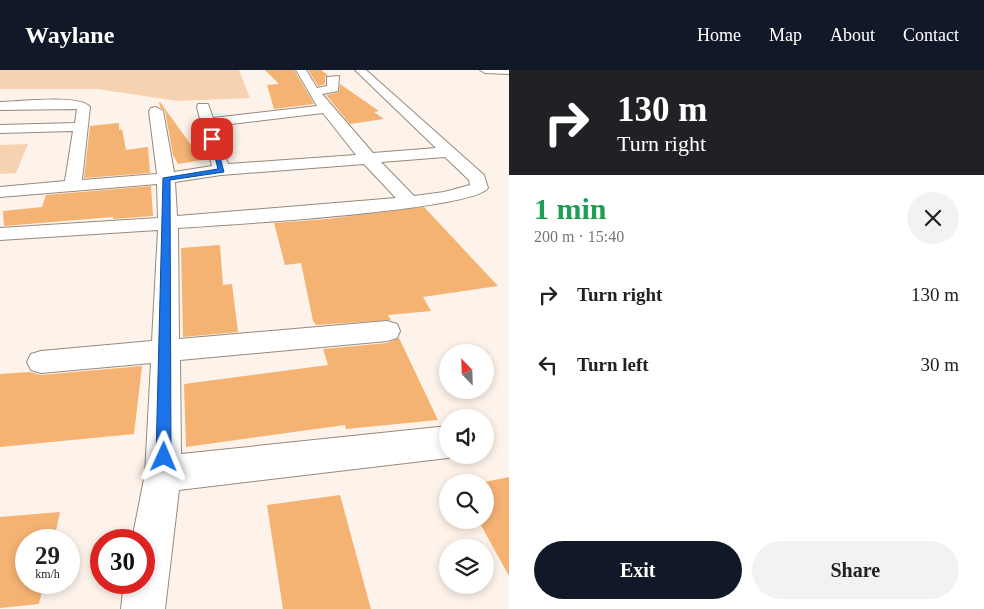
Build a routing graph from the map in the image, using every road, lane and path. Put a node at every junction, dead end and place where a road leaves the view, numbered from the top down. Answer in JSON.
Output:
{"nodes":[{"id":1,"x":301,"y":70,"type":"edge"},
{"id":2,"x":360,"y":70,"type":"edge"},
{"id":3,"x":485,"y":70,"type":"edge"},
{"id":4,"x":508,"y":71,"type":"edge"},
{"id":5,"x":335,"y":78,"type":"dead end"},
{"id":6,"x":313,"y":92,"type":"junction"},
{"id":7,"x":0,"y":106,"type":"edge"},
{"id":8,"x":203,"y":107,"type":"dead end"},
{"id":9,"x":326,"y":109,"type":"junction"},
{"id":10,"x":156,"y":111,"type":"dead end"},
{"id":11,"x":207,"y":123,"type":"junction"},
{"id":12,"x":81,"y":127,"type":"junction"},
{"id":13,"x":0,"y":129,"type":"edge"},
{"id":14,"x":450,"y":152,"type":"junction"},
{"id":15,"x":371,"y":159,"type":"junction"},
{"id":16,"x":222,"y":170,"type":"junction"},
{"id":17,"x":166,"y":178,"type":"junction"},
{"id":18,"x":73,"y":185,"type":"junction"},
{"id":19,"x":0,"y":192,"type":"edge"},
{"id":20,"x":408,"y":201,"type":"junction"},
{"id":21,"x":168,"y":225,"type":"junction"},
{"id":22,"x":0,"y":234,"type":"edge"},
{"id":23,"x":387,"y":331,"type":"dead end"},
{"id":24,"x":166,"y":350,"type":"junction"},
{"id":25,"x":41,"y":362,"type":"dead end"},
{"id":26,"x":439,"y":443,"type":"edge"},
{"id":27,"x":163,"y":474,"type":"junction"},
{"id":28,"x":143,"y":609,"type":"edge"}],
"edges":[{"from":1,"to":6,"type":"street"},
{"from":2,"to":14,"type":"street"},
{"from":3,"to":4,"type":"street"},
{"from":5,"to":6,"type":"street"},
{"from":6,"to":9,"type":"street"},
{"from":7,"to":12,"type":"street"},
{"from":8,"to":11,"type":"street"},
{"from":9,"to":11,"type":"street"},
{"from":9,"to":15,"type":"street"},
{"from":10,"to":17,"type":"street"},
{"from":11,"to":16,"type":"street"},
{"from":12,"to":13,"type":"street"},
{"from":12,"to":18,"type":"street"},
{"from":14,"to":15,"type":"street"},
{"from":14,"to":20,"type":"street"},
{"from":15,"to":16,"type":"street"},
{"from":15,"to":20,"type":"street"},
{"from":16,"to":17,"type":"street"},
{"from":17,"to":18,"type":"street"},
{"from":17,"to":21,"type":"street"},
{"from":18,"to":19,"type":"street"},
{"from":20,"to":21,"type":"street"},
{"from":21,"to":22,"type":"street"},
{"from":21,"to":24,"type":"street"},
{"from":23,"to":24,"type":"street"},
{"from":24,"to":25,"type":"street"},
{"from":24,"to":27,"type":"street"},
{"from":26,"to":27,"type":"street"},
{"from":27,"to":28,"type":"street"}]}
